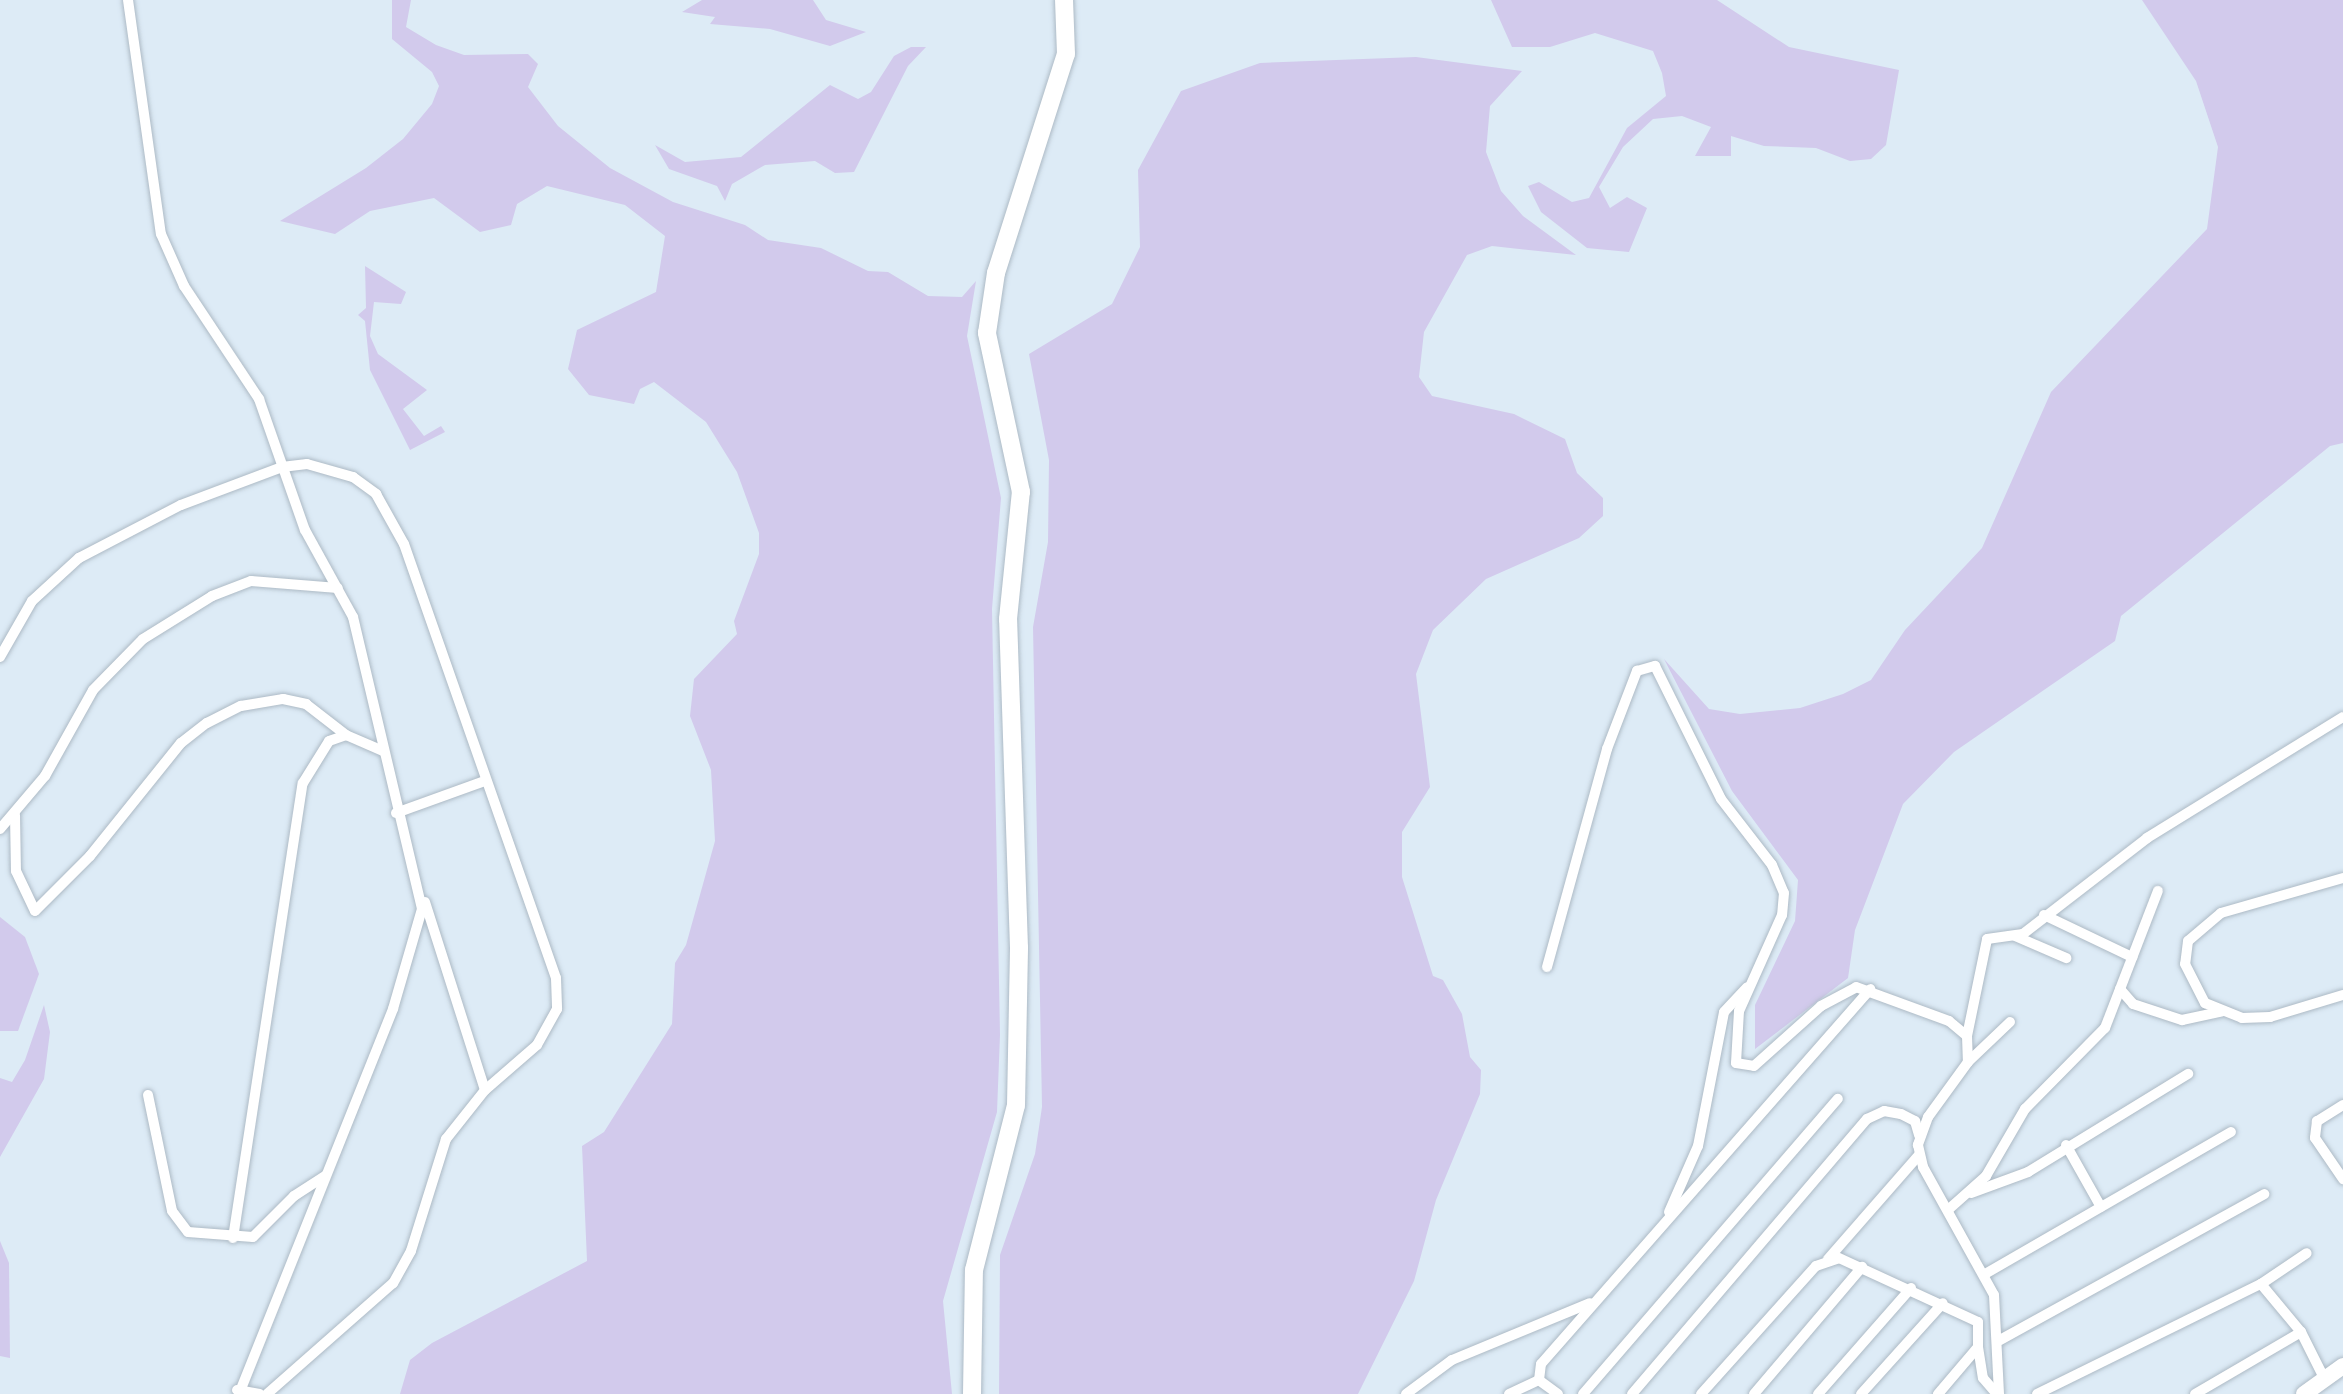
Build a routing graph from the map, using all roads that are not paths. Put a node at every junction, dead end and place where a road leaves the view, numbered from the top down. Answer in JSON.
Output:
{"nodes":[{"id":1,"x":128,"y":0,"type":"edge"},
{"id":2,"x":1064,"y":0,"type":"edge"},
{"id":3,"x":282,"y":467,"type":"junction"},
{"id":4,"x":338,"y":588,"type":"junction"},
{"id":5,"x":0,"y":657,"type":"edge"},
{"id":6,"x":2343,"y":717,"type":"edge"},
{"id":7,"x":346,"y":735,"type":"junction"},
{"id":8,"x":383,"y":751,"type":"junction"},
{"id":9,"x":485,"y":781,"type":"junction"},
{"id":10,"x":396,"y":813,"type":"junction"},
{"id":11,"x":15,"y":815,"type":"junction"},
{"id":12,"x":0,"y":828,"type":"edge"},
{"id":13,"x":2343,"y":878,"type":"edge"},
{"id":14,"x":419,"y":887,"type":"junction"},
{"id":15,"x":2158,"y":891,"type":"dead end"},
{"id":16,"x":2044,"y":915,"type":"junction"},
{"id":17,"x":2015,"y":936,"type":"junction"},
{"id":18,"x":2132,"y":957,"type":"junction"},
{"id":19,"x":2066,"y":958,"type":"dead end"},
{"id":20,"x":1547,"y":967,"type":"dead end"},
{"id":21,"x":1749,"y":985,"type":"junction"},
{"id":22,"x":1870,"y":989,"type":"junction"},
{"id":23,"x":2120,"y":989,"type":"junction"},
{"id":24,"x":2343,"y":995,"type":"edge"},
{"id":25,"x":2221,"y":1012,"type":"junction"},
{"id":26,"x":2010,"y":1023,"type":"dead end"},
{"id":27,"x":1967,"y":1036,"type":"junction"},
{"id":28,"x":1968,"y":1062,"type":"junction"},
{"id":29,"x":2188,"y":1074,"type":"dead end"},
{"id":30,"x":485,"y":1090,"type":"junction"},
{"id":31,"x":148,"y":1095,"type":"dead end"},
{"id":32,"x":1838,"y":1099,"type":"dead end"},
{"id":33,"x":2343,"y":1105,"type":"edge"},
{"id":34,"x":2231,"y":1132,"type":"dead end"},
{"id":35,"x":1919,"y":1137,"type":"junction"},
{"id":36,"x":2066,"y":1145,"type":"junction"},
{"id":37,"x":1919,"y":1155,"type":"junction"},
{"id":38,"x":325,"y":1176,"type":"junction"},
{"id":39,"x":2343,"y":1179,"type":"edge"},
{"id":40,"x":1968,"y":1194,"type":"junction"},
{"id":41,"x":2264,"y":1194,"type":"dead end"},
{"id":42,"x":2101,"y":1207,"type":"junction"},
{"id":43,"x":1949,"y":1209,"type":"junction"},
{"id":44,"x":1666,"y":1218,"type":"junction"},
{"id":45,"x":233,"y":1238,"type":"junction"},
{"id":46,"x":2307,"y":1253,"type":"dead end"},
{"id":47,"x":1828,"y":1259,"type":"junction"},
{"id":48,"x":1862,"y":1267,"type":"junction"},
{"id":49,"x":1985,"y":1274,"type":"junction"},
{"id":50,"x":2261,"y":1284,"type":"junction"},
{"id":51,"x":1911,"y":1288,"type":"junction"},
{"id":52,"x":1590,"y":1303,"type":"junction"},
{"id":53,"x":1943,"y":1303,"type":"junction"},
{"id":54,"x":2301,"y":1332,"type":"junction"},
{"id":55,"x":2000,"y":1340,"type":"junction"},
{"id":56,"x":1978,"y":1347,"type":"junction"},
{"id":57,"x":2343,"y":1366,"type":"edge"},
{"id":58,"x":1539,"y":1380,"type":"junction"},
{"id":59,"x":2325,"y":1380,"type":"junction"},
{"id":60,"x":240,"y":1390,"type":"edge"},
{"id":61,"x":232,"y":1394,"type":"edge"},
{"id":62,"x":260,"y":1394,"type":"edge"},
{"id":63,"x":267,"y":1394,"type":"edge"},
{"id":64,"x":972,"y":1394,"type":"edge"},
{"id":65,"x":1406,"y":1394,"type":"edge"},
{"id":66,"x":1509,"y":1394,"type":"edge"},
{"id":67,"x":1558,"y":1394,"type":"edge"},
{"id":68,"x":1583,"y":1394,"type":"edge"},
{"id":69,"x":1632,"y":1394,"type":"edge"},
{"id":70,"x":1701,"y":1394,"type":"edge"},
{"id":71,"x":1754,"y":1394,"type":"edge"},
{"id":72,"x":1818,"y":1394,"type":"edge"},
{"id":73,"x":1861,"y":1394,"type":"edge"},
{"id":74,"x":1938,"y":1394,"type":"edge"},
{"id":75,"x":1998,"y":1394,"type":"edge"},
{"id":76,"x":2037,"y":1394,"type":"edge"},
{"id":77,"x":2195,"y":1394,"type":"edge"},
{"id":78,"x":2304,"y":1394,"type":"edge"}],
"edges":[{"from":1,"to":3,"type":"street"},
{"from":2,"to":64,"type":"main road"},
{"from":3,"to":4,"type":"street"},
{"from":3,"to":5,"type":"street"},
{"from":3,"to":9,"type":"street"},
{"from":4,"to":8,"type":"street"},
{"from":4,"to":11,"type":"street"},
{"from":6,"to":16,"type":"street"},
{"from":7,"to":8,"type":"street"},
{"from":7,"to":11,"type":"street"},
{"from":7,"to":45,"type":"street"},
{"from":8,"to":10,"type":"street"},
{"from":9,"to":10,"type":"street"},
{"from":9,"to":30,"type":"street"},
{"from":10,"to":14,"type":"street"},
{"from":11,"to":12,"type":"street"},
{"from":13,"to":25,"type":"street"},
{"from":14,"to":30,"type":"street"},
{"from":14,"to":38,"type":"street"},
{"from":15,"to":18,"type":"street"},
{"from":16,"to":17,"type":"street"},
{"from":16,"to":18,"type":"street"},
{"from":17,"to":19,"type":"street"},
{"from":17,"to":27,"type":"street"},
{"from":18,"to":23,"type":"street"},
{"from":20,"to":21,"type":"street"},
{"from":21,"to":22,"type":"street"},
{"from":21,"to":44,"type":"street"},
{"from":22,"to":27,"type":"street"},
{"from":22,"to":44,"type":"street"},
{"from":23,"to":25,"type":"street"},
{"from":23,"to":40,"type":"street"},
{"from":24,"to":25,"type":"street"},
{"from":26,"to":28,"type":"street"},
{"from":27,"to":28,"type":"street"},
{"from":28,"to":35,"type":"street"},
{"from":29,"to":36,"type":"street"},
{"from":30,"to":63,"type":"street"},
{"from":31,"to":45,"type":"street"},
{"from":32,"to":68,"type":"street"},
{"from":33,"to":39,"type":"street"},
{"from":34,"to":42,"type":"street"},
{"from":35,"to":37,"type":"street"},
{"from":35,"to":69,"type":"street"},
{"from":36,"to":40,"type":"street"},
{"from":36,"to":42,"type":"street"},
{"from":37,"to":43,"type":"street"},
{"from":37,"to":47,"type":"street"},
{"from":38,"to":45,"type":"street"},
{"from":38,"to":60,"type":"street"},
{"from":40,"to":43,"type":"street"},
{"from":41,"to":55,"type":"street"},
{"from":42,"to":49,"type":"street"},
{"from":43,"to":49,"type":"street"},
{"from":44,"to":52,"type":"street"},
{"from":46,"to":50,"type":"street"},
{"from":47,"to":48,"type":"street"},
{"from":47,"to":70,"type":"street"},
{"from":48,"to":51,"type":"street"},
{"from":48,"to":71,"type":"street"},
{"from":49,"to":55,"type":"street"},
{"from":50,"to":54,"type":"street"},
{"from":50,"to":76,"type":"street"},
{"from":51,"to":53,"type":"street"},
{"from":51,"to":72,"type":"street"},
{"from":52,"to":58,"type":"street"},
{"from":52,"to":65,"type":"street"},
{"from":53,"to":56,"type":"street"},
{"from":53,"to":73,"type":"street"},
{"from":54,"to":59,"type":"street"},
{"from":54,"to":77,"type":"street"},
{"from":55,"to":75,"type":"street"},
{"from":56,"to":74,"type":"street"},
{"from":56,"to":75,"type":"street"},
{"from":57,"to":59,"type":"main road"},
{"from":58,"to":66,"type":"street"},
{"from":58,"to":67,"type":"street"},
{"from":59,"to":78,"type":"main road"},
{"from":60,"to":61,"type":"street"},
{"from":60,"to":62,"type":"street"}]}
